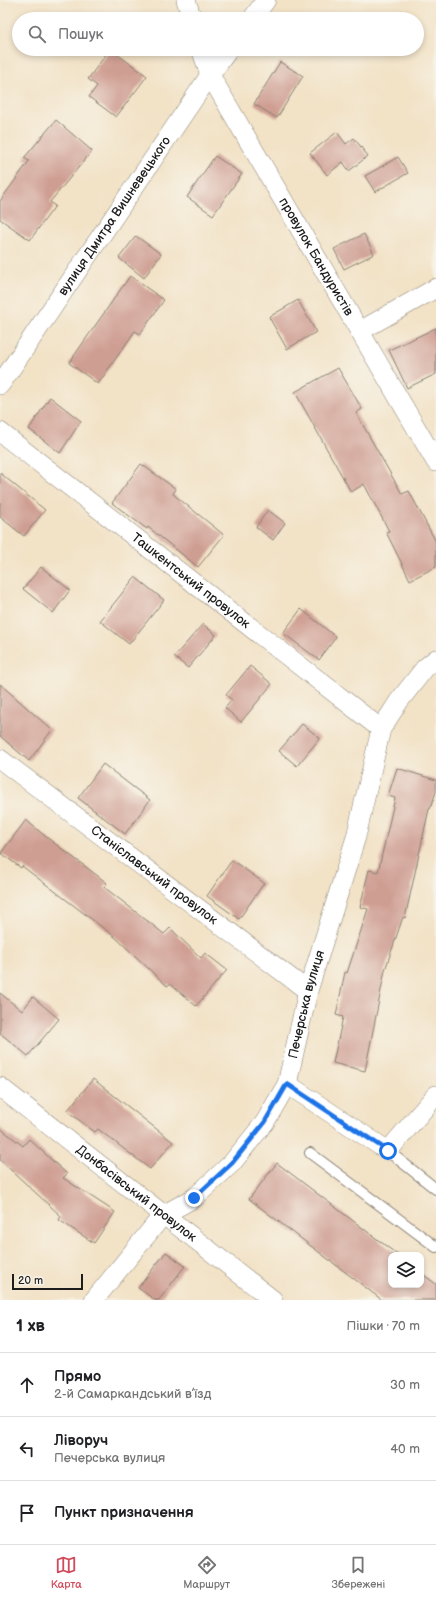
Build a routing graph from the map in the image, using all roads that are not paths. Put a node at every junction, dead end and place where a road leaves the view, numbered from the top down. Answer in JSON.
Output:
{"nodes":[{"id":1,"x":186,"y":0,"type":"edge"},
{"id":2,"x":266,"y":0,"type":"edge"},
{"id":3,"x":190,"y":12,"type":"edge"},
{"id":4,"x":257,"y":12,"type":"edge"},
{"id":5,"x":203,"y":56,"type":"edge"},
{"id":6,"x":224,"y":56,"type":"edge"},
{"id":7,"x":210,"y":75,"type":"junction"},
{"id":8,"x":436,"y":288,"type":"edge"},
{"id":9,"x":360,"y":332,"type":"junction"},
{"id":10,"x":0,"y":385,"type":"edge"},
{"id":11,"x":0,"y":432,"type":"edge"},
{"id":12,"x":436,"y":462,"type":"edge"},
{"id":13,"x":436,"y":659,"type":"edge"},
{"id":14,"x":381,"y":729,"type":"junction"},
{"id":15,"x":0,"y":759,"type":"edge"},
{"id":16,"x":308,"y":991,"type":"junction"},
{"id":17,"x":287,"y":1084,"type":"junction"},
{"id":18,"x":0,"y":1087,"type":"edge"},
{"id":19,"x":436,"y":1095,"type":"edge"},
{"id":20,"x":388,"y":1151,"type":"junction"},
{"id":21,"x":310,"y":1153,"type":"dead end"},
{"id":22,"x":436,"y":1189,"type":"edge"},
{"id":23,"x":163,"y":1214,"type":"junction"},
{"id":24,"x":436,"y":1247,"type":"edge"},
{"id":25,"x":94,"y":1300,"type":"edge"},
{"id":26,"x":273,"y":1300,"type":"edge"}],
"edges":[{"from":1,"to":3,"type":"street"},
{"from":2,"to":4,"type":"street"},
{"from":5,"to":7,"type":"street","name":"провулок Бандуристів"},
{"from":6,"to":7,"type":"street","name":"вулиця Дмитра Вишневецького"},
{"from":7,"to":9,"type":"street","name":"провулок Бандуристів"},
{"from":7,"to":10,"type":"street","name":"вулиця Дмитра Вишневецького"},
{"from":8,"to":9,"type":"street"},
{"from":9,"to":12,"type":"street","name":"провулок Бандуристів"},
{"from":11,"to":14,"type":"street","name":"Ташкентський провулок"},
{"from":13,"to":14,"type":"street","name":"Печерська вулиця"},
{"from":14,"to":16,"type":"street","name":"Печерська вулиця"},
{"from":15,"to":16,"type":"street","name":"Станіславський провулок"},
{"from":16,"to":17,"type":"street","name":"Печерська вулиця"},
{"from":17,"to":20,"type":"street"},
{"from":17,"to":23,"type":"street","name":"Печерська вулиця"},
{"from":18,"to":23,"type":"street","name":"Донбасівський провулок"},
{"from":19,"to":20,"type":"street"},
{"from":20,"to":22,"type":"lane"},
{"from":21,"to":24,"type":"lane"},
{"from":23,"to":25,"type":"street","name":"Печерська вулиця"},
{"from":23,"to":26,"type":"street","name":"Донбасівський провулок"}]}
